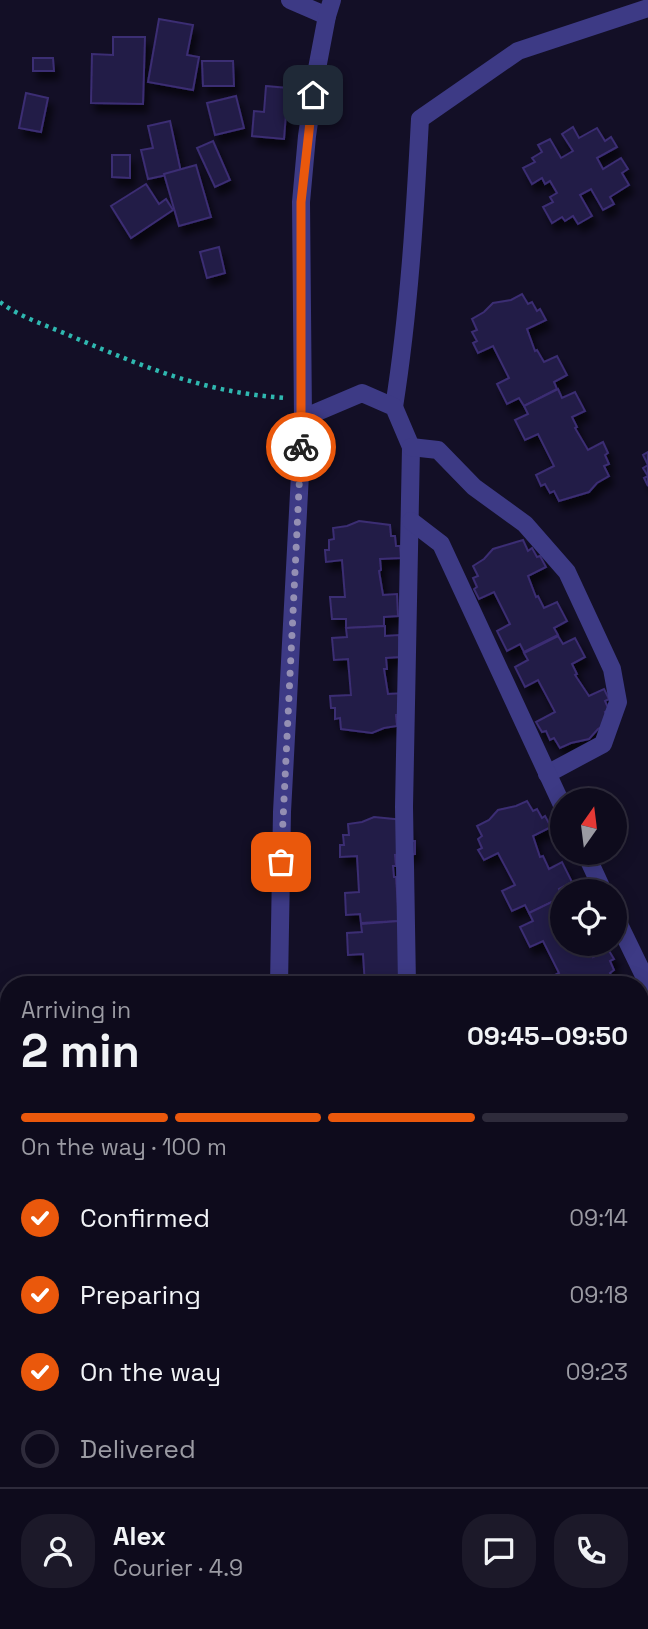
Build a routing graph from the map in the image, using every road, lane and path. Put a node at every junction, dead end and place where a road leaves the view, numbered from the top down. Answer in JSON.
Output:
{"nodes":[{"id":1,"x":290,"y":0,"type":"edge"},
{"id":2,"x":329,"y":8,"type":"edge"},
{"id":3,"x":648,"y":8,"type":"edge"},
{"id":4,"x":0,"y":302,"type":"edge"},
{"id":5,"x":394,"y":407,"type":"junction"},
{"id":6,"x":303,"y":409,"type":"junction"},
{"id":7,"x":411,"y":447,"type":"junction"},
{"id":8,"x":411,"y":521,"type":"junction"},
{"id":9,"x":547,"y":774,"type":"junction"},
{"id":10,"x":554,"y":788,"type":"edge"},
{"id":11,"x":627,"y":941,"type":"edge"},
{"id":12,"x":279,"y":976,"type":"edge"},
{"id":13,"x":407,"y":976,"type":"edge"},
{"id":14,"x":644,"y":976,"type":"edge"}],
"edges":[{"from":1,"to":2,"type":"street"},
{"from":2,"to":6,"type":"street"},
{"from":3,"to":5,"type":"street"},
{"from":4,"to":6,"type":"path"},
{"from":5,"to":6,"type":"street"},
{"from":5,"to":7,"type":"street"},
{"from":6,"to":12,"type":"street"},
{"from":7,"to":8,"type":"street"},
{"from":7,"to":9,"type":"street"},
{"from":8,"to":9,"type":"street"},
{"from":8,"to":13,"type":"street"},
{"from":9,"to":10,"type":"street"},
{"from":11,"to":14,"type":"street"}]}
